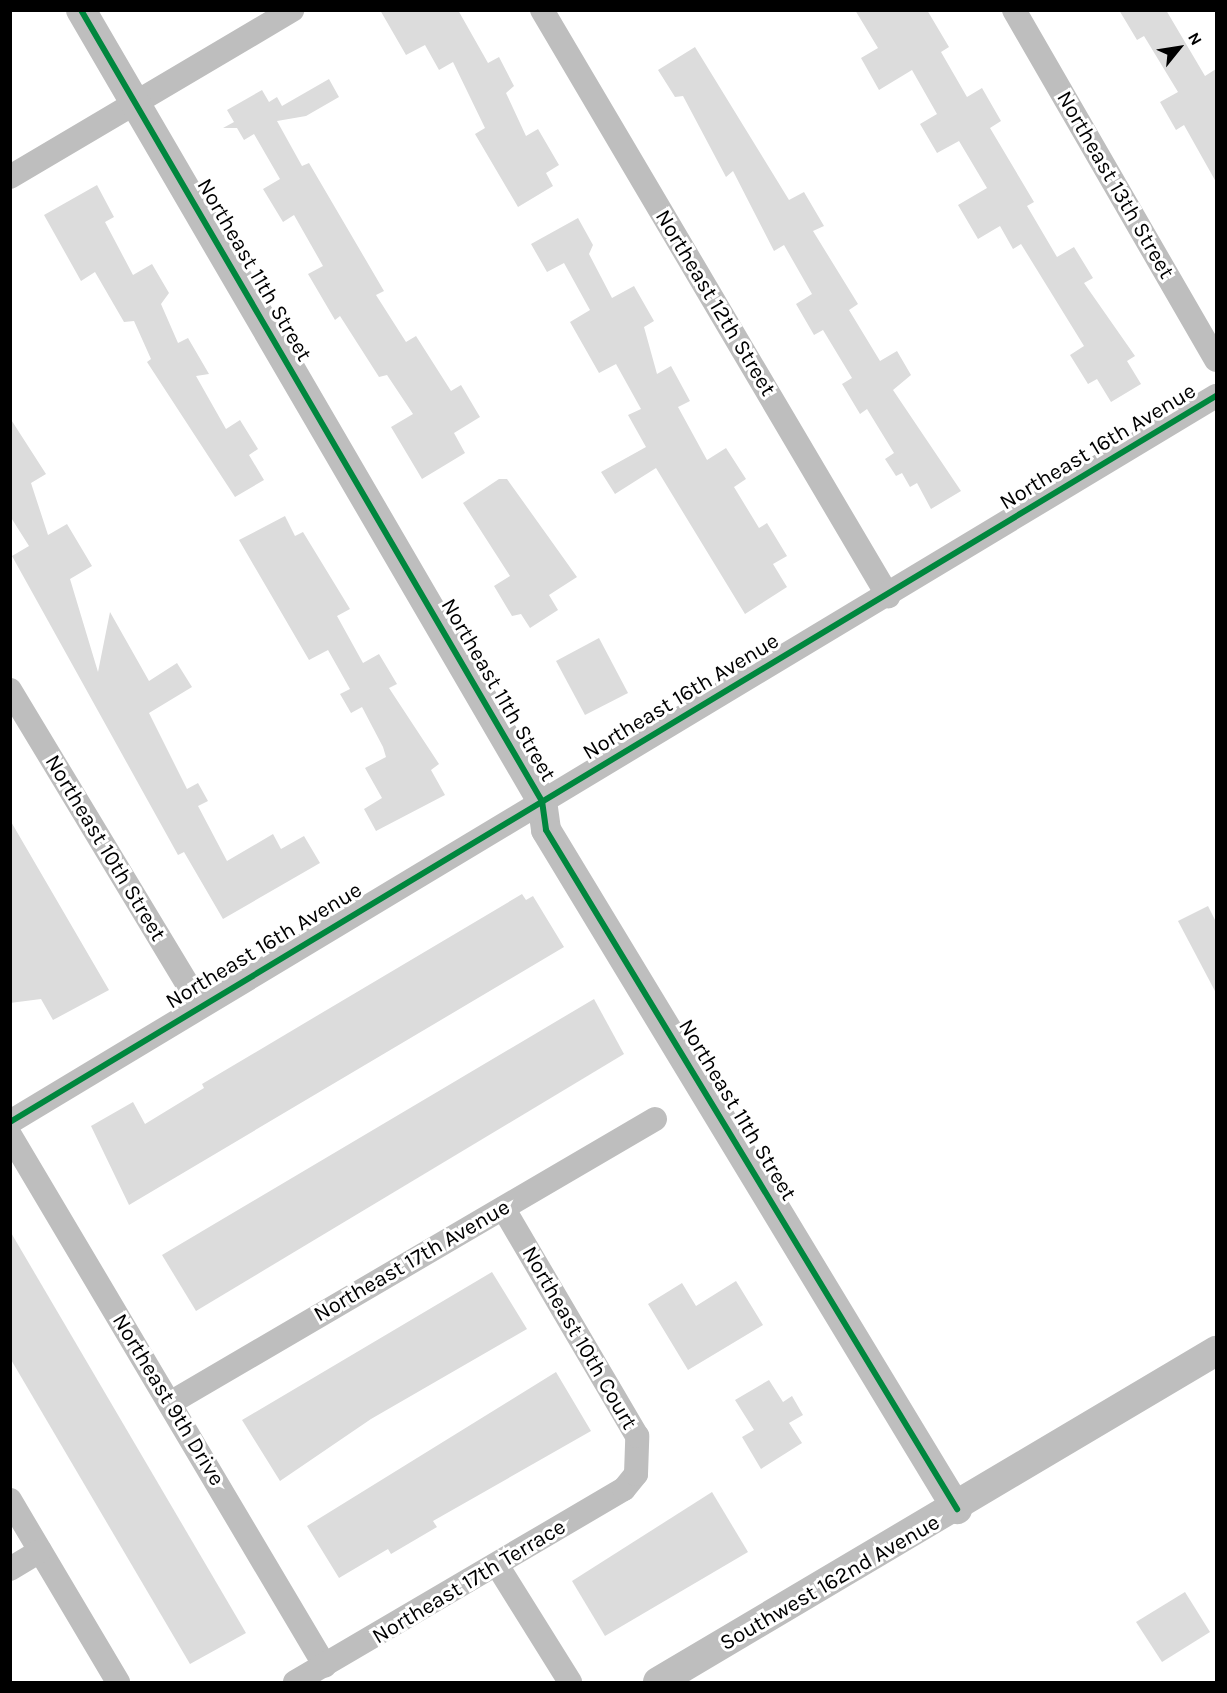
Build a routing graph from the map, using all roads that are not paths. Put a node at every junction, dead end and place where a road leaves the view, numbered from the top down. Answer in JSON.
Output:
{"nodes":[{"id":1,"x":81,"y":10,"type":"edge"},
{"id":2,"x":292,"y":10,"type":"edge"},
{"id":3,"x":542,"y":10,"type":"edge"},
{"id":4,"x":1014,"y":10,"type":"edge"},
{"id":5,"x":135,"y":102,"type":"junction"},
{"id":6,"x":10,"y":177,"type":"edge"},
{"id":7,"x":1216,"y":360,"type":"edge"},
{"id":8,"x":1216,"y":396,"type":"edge"},
{"id":9,"x":888,"y":596,"type":"junction"},
{"id":10,"x":10,"y":690,"type":"edge"},
{"id":11,"x":542,"y":801,"type":"junction"},
{"id":12,"x":200,"y":1005,"type":"junction"},
{"id":13,"x":655,"y":1119,"type":"dead end"},
{"id":14,"x":10,"y":1122,"type":"edge"},
{"id":15,"x":10,"y":1135,"type":"edge"},
{"id":16,"x":503,"y":1208,"type":"junction"},
{"id":17,"x":1216,"y":1351,"type":"edge"},
{"id":18,"x":170,"y":1403,"type":"junction"},
{"id":19,"x":636,"y":1474,"type":"joint"},
{"id":20,"x":10,"y":1500,"type":"edge"},
{"id":21,"x":957,"y":1509,"type":"junction"},
{"id":22,"x":40,"y":1551,"type":"junction"},
{"id":23,"x":497,"y":1565,"type":"junction"},
{"id":24,"x":10,"y":1569,"type":"edge"},
{"id":25,"x":325,"y":1666,"type":"junction"},
{"id":26,"x":118,"y":1683,"type":"edge"},
{"id":27,"x":295,"y":1683,"type":"edge"},
{"id":28,"x":570,"y":1683,"type":"edge"},
{"id":29,"x":658,"y":1683,"type":"edge"}],
"edges":[{"from":1,"to":5,"type":"street","name":"Northeast 11th Street"},
{"from":2,"to":5,"type":"street"},
{"from":3,"to":9,"type":"street","name":"Northeast 12th Street"},
{"from":4,"to":7,"type":"street","name":"Northeast 13th Street"},
{"from":5,"to":6,"type":"street"},
{"from":5,"to":11,"type":"street","name":"Northeast 11th Street"},
{"from":8,"to":9,"type":"street","name":"Northeast 16th Avenue"},
{"from":9,"to":11,"type":"street","name":"Northeast 16th Avenue"},
{"from":10,"to":12,"type":"street","name":"Northeast 10th Street"},
{"from":11,"to":12,"type":"street","name":"Northeast 16th Avenue"},
{"from":11,"to":21,"type":"street","name":"Northeast 11th Street"},
{"from":12,"to":14,"type":"street","name":"Northeast 16th Avenue"},
{"from":13,"to":16,"type":"street","name":"Northeast 17th Avenue"},
{"from":15,"to":18,"type":"street","name":"Northeast 9th Drive"},
{"from":16,"to":18,"type":"street","name":"Northeast 17th Avenue"},
{"from":16,"to":19,"type":"street","name":"Northeast 10th Court"},
{"from":17,"to":21,"type":"street","name":"Southwest 162nd Avenue"},
{"from":18,"to":25,"type":"street","name":"Northeast 9th Drive"},
{"from":19,"to":23,"type":"street","name":"Northeast 17th Terrace"},
{"from":20,"to":22,"type":"street"},
{"from":21,"to":29,"type":"street","name":"Southwest 162nd Avenue"},
{"from":22,"to":24,"type":"street"},
{"from":22,"to":26,"type":"street"},
{"from":23,"to":25,"type":"street","name":"Northeast 17th Terrace"},
{"from":23,"to":28,"type":"street"},
{"from":25,"to":27,"type":"street","name":"Northeast 17th Terrace"}]}
